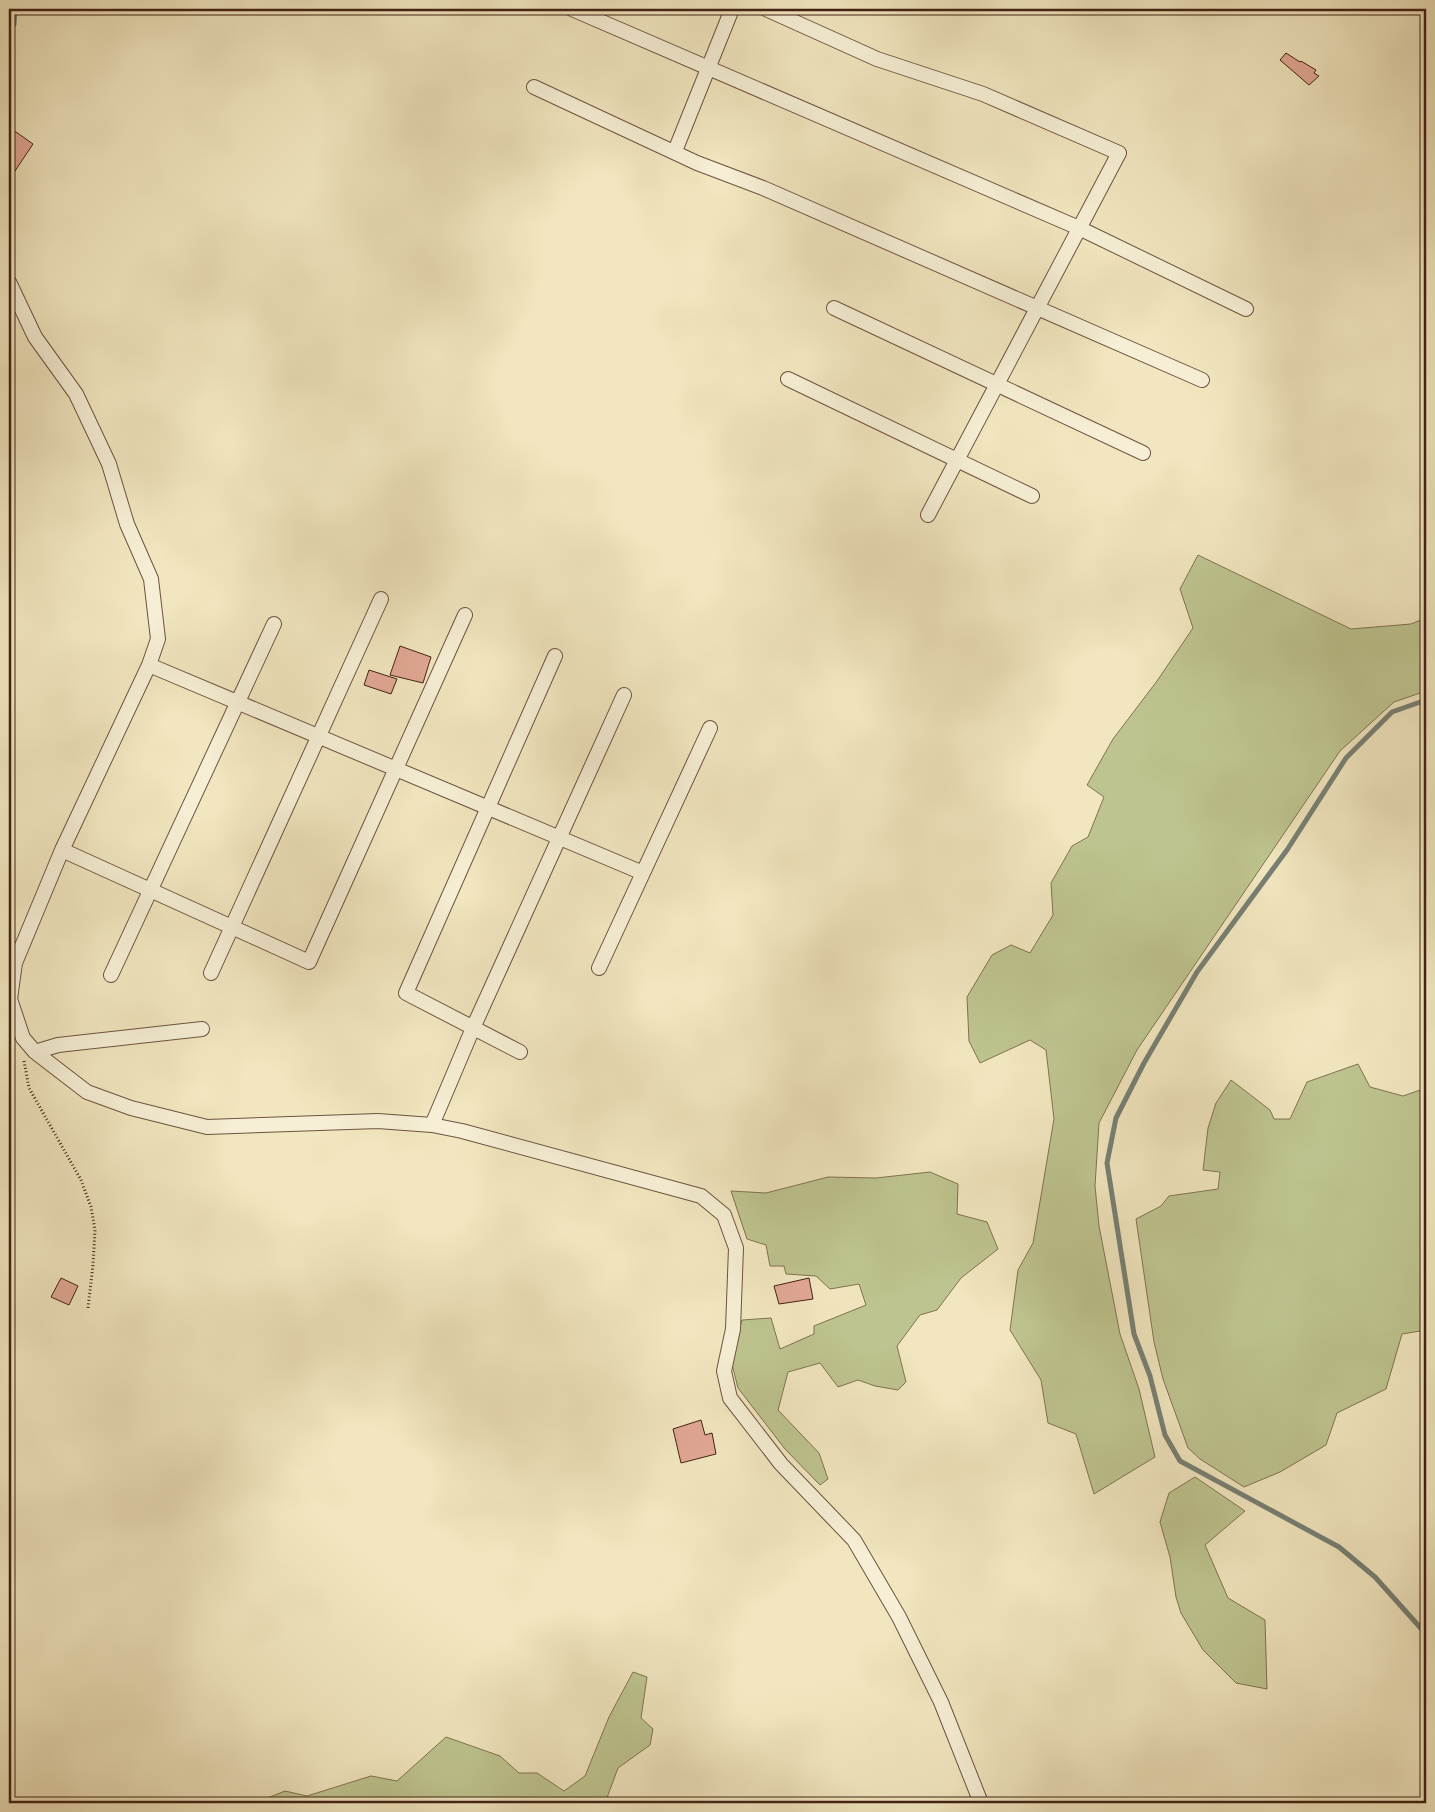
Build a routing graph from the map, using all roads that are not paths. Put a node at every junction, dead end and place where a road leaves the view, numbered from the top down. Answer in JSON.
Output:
{"nodes":[{"id":1,"x":572,"y":9,"type":"edge"},
{"id":2,"x":732,"y":9,"type":"edge"},
{"id":3,"x":766,"y":9,"type":"edge"},
{"id":4,"x":708,"y":69,"type":"junction"},
{"id":5,"x":534,"y":87,"type":"dead end"},
{"id":6,"x":675,"y":152,"type":"junction"},
{"id":7,"x":1079,"y":228,"type":"junction"},
{"id":8,"x":9,"y":282,"type":"edge"},
{"id":9,"x":1038,"y":307,"type":"junction"},
{"id":10,"x":834,"y":308,"type":"dead end"},
{"id":11,"x":1246,"y":309,"type":"dead end"},
{"id":12,"x":788,"y":379,"type":"dead end"},
{"id":13,"x":1202,"y":380,"type":"dead end"},
{"id":14,"x":997,"y":384,"type":"junction"},
{"id":15,"x":1143,"y":453,"type":"dead end"},
{"id":16,"x":957,"y":460,"type":"junction"},
{"id":17,"x":1032,"y":496,"type":"dead end"},
{"id":18,"x":928,"y":515,"type":"dead end"},
{"id":19,"x":381,"y":599,"type":"dead end"},
{"id":20,"x":465,"y":615,"type":"dead end"},
{"id":21,"x":274,"y":624,"type":"dead end"},
{"id":22,"x":555,"y":656,"type":"dead end"},
{"id":23,"x":148,"y":665,"type":"junction"},
{"id":24,"x":624,"y":695,"type":"dead end"},
{"id":25,"x":238,"y":702,"type":"junction"},
{"id":26,"x":710,"y":728,"type":"dead end"},
{"id":27,"x":319,"y":736,"type":"junction"},
{"id":28,"x":397,"y":770,"type":"junction"},
{"id":29,"x":488,"y":808,"type":"junction"},
{"id":30,"x":558,"y":837,"type":"junction"},
{"id":31,"x":62,"y":850,"type":"junction"},
{"id":32,"x":643,"y":873,"type":"junction"},
{"id":33,"x":151,"y":890,"type":"junction"},
{"id":34,"x":232,"y":927,"type":"junction"},
{"id":35,"x":599,"y":968,"type":"dead end"},
{"id":36,"x":211,"y":973,"type":"dead end"},
{"id":37,"x":111,"y":975,"type":"dead end"},
{"id":38,"x":472,"y":1028,"type":"junction"},
{"id":39,"x":202,"y":1029,"type":"dead end"},
{"id":40,"x":35,"y":1052,"type":"junction"},
{"id":41,"x":520,"y":1052,"type":"dead end"},
{"id":42,"x":432,"y":1125,"type":"junction"},
{"id":43,"x":981,"y":1803,"type":"edge"}],
"edges":[{"from":1,"to":4,"type":"street"},
{"from":2,"to":4,"type":"street"},
{"from":3,"to":7,"type":"street"},
{"from":4,"to":6,"type":"street"},
{"from":4,"to":7,"type":"street"},
{"from":5,"to":6,"type":"street"},
{"from":6,"to":9,"type":"street"},
{"from":7,"to":9,"type":"street"},
{"from":7,"to":11,"type":"street"},
{"from":8,"to":23,"type":"street"},
{"from":9,"to":13,"type":"street"},
{"from":9,"to":14,"type":"street"},
{"from":10,"to":14,"type":"street"},
{"from":12,"to":16,"type":"street"},
{"from":14,"to":15,"type":"street"},
{"from":14,"to":16,"type":"street"},
{"from":16,"to":17,"type":"street"},
{"from":16,"to":18,"type":"street"},
{"from":19,"to":27,"type":"street"},
{"from":20,"to":28,"type":"street"},
{"from":21,"to":25,"type":"street"},
{"from":22,"to":29,"type":"street"},
{"from":23,"to":25,"type":"street"},
{"from":23,"to":31,"type":"street"},
{"from":24,"to":30,"type":"street"},
{"from":25,"to":27,"type":"street"},
{"from":25,"to":33,"type":"street"},
{"from":26,"to":32,"type":"street"},
{"from":27,"to":28,"type":"street"},
{"from":27,"to":34,"type":"street"},
{"from":28,"to":29,"type":"street"},
{"from":28,"to":34,"type":"street"},
{"from":29,"to":30,"type":"street"},
{"from":29,"to":38,"type":"street"},
{"from":30,"to":32,"type":"street"},
{"from":30,"to":38,"type":"street"},
{"from":31,"to":33,"type":"street"},
{"from":31,"to":40,"type":"street"},
{"from":32,"to":35,"type":"street"},
{"from":33,"to":34,"type":"street"},
{"from":33,"to":37,"type":"street"},
{"from":34,"to":36,"type":"street"},
{"from":38,"to":41,"type":"street"},
{"from":38,"to":42,"type":"street"},
{"from":39,"to":40,"type":"street"},
{"from":40,"to":42,"type":"street"},
{"from":42,"to":43,"type":"street"}]}
